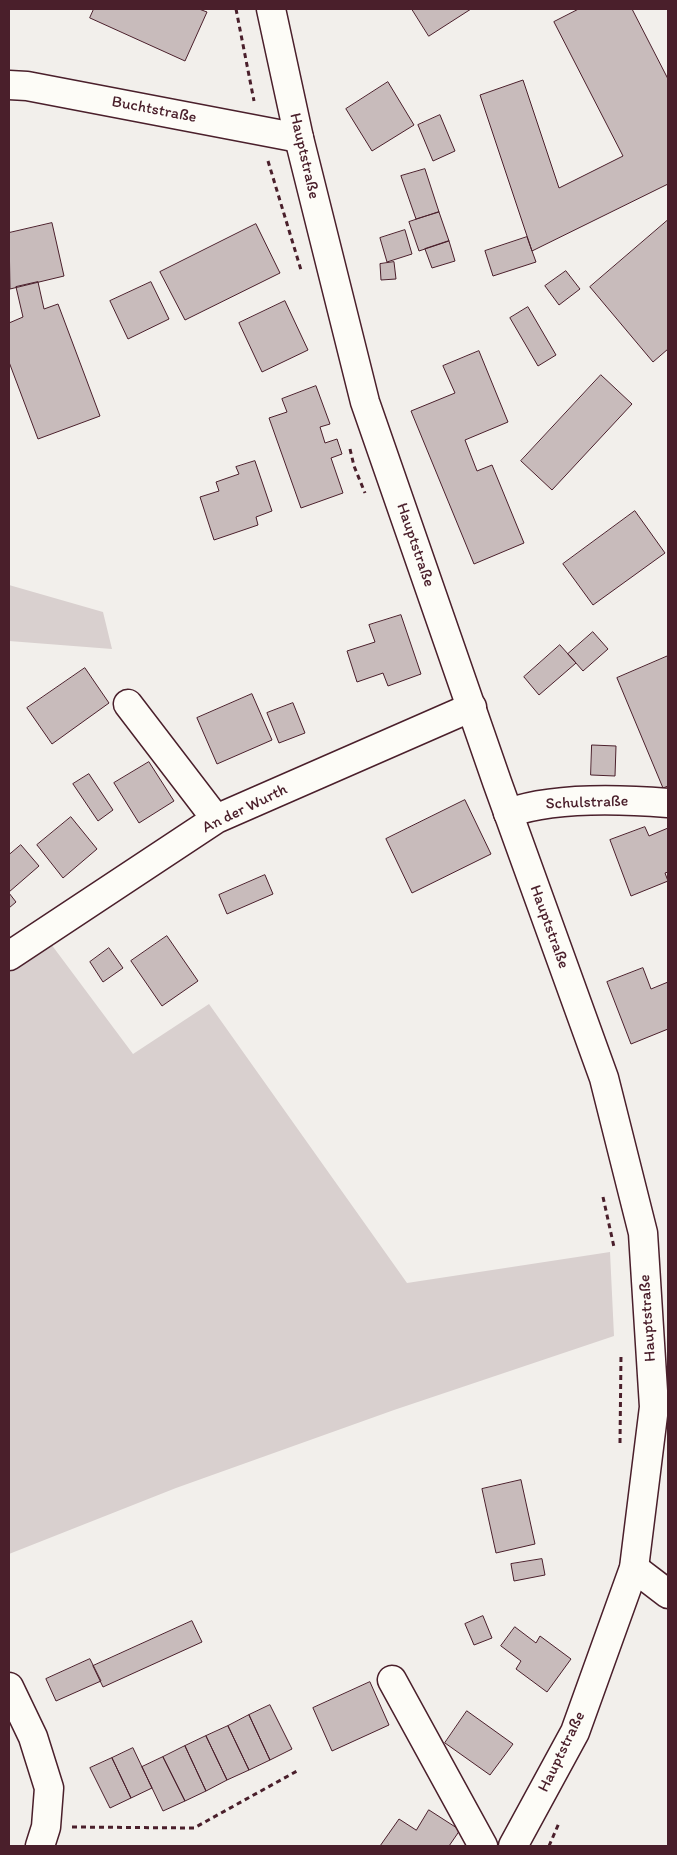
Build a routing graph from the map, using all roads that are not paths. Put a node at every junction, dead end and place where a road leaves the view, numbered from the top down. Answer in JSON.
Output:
{"nodes":[{"id":1,"x":271,"y":9,"type":"edge"},
{"id":2,"x":9,"y":85,"type":"edge"},
{"id":3,"x":298,"y":138,"type":"junction"},
{"id":4,"x":128,"y":704,"type":"dead end"},
{"id":5,"x":472,"y":707,"type":"junction"},
{"id":6,"x":668,"y":803,"type":"edge"},
{"id":7,"x":508,"y":813,"type":"junction"},
{"id":8,"x":216,"y":819,"type":"junction"},
{"id":9,"x":9,"y":956,"type":"edge"},
{"id":10,"x":634,"y":1568,"type":"junction"},
{"id":11,"x":668,"y":1594,"type":"edge"},
{"id":12,"x":392,"y":1680,"type":"dead end"},
{"id":13,"x":9,"y":1687,"type":"edge"},
{"id":14,"x":43,"y":1836,"type":"edge"},
{"id":15,"x":484,"y":1846,"type":"edge"},
{"id":16,"x":513,"y":1846,"type":"edge"}],
"edges":[{"from":1,"to":3,"type":"main road","name":"Hauptstraße"},
{"from":2,"to":3,"type":"main road","name":"Buchtstraße"},
{"from":3,"to":5,"type":"main road","name":"Hauptstraße"},
{"from":4,"to":8,"type":"main road"},
{"from":5,"to":7,"type":"main road","name":"Hauptstraße"},
{"from":5,"to":8,"type":"main road","name":"An der Wurth"},
{"from":6,"to":7,"type":"main road","name":"Schulstraße"},
{"from":7,"to":10,"type":"main road","name":"Hauptstraße"},
{"from":8,"to":9,"type":"main road","name":"An der Wurth"},
{"from":10,"to":11,"type":"main road"},
{"from":10,"to":16,"type":"main road","name":"Hauptstraße"},
{"from":12,"to":15,"type":"main road"},
{"from":13,"to":14,"type":"main road"}]}
